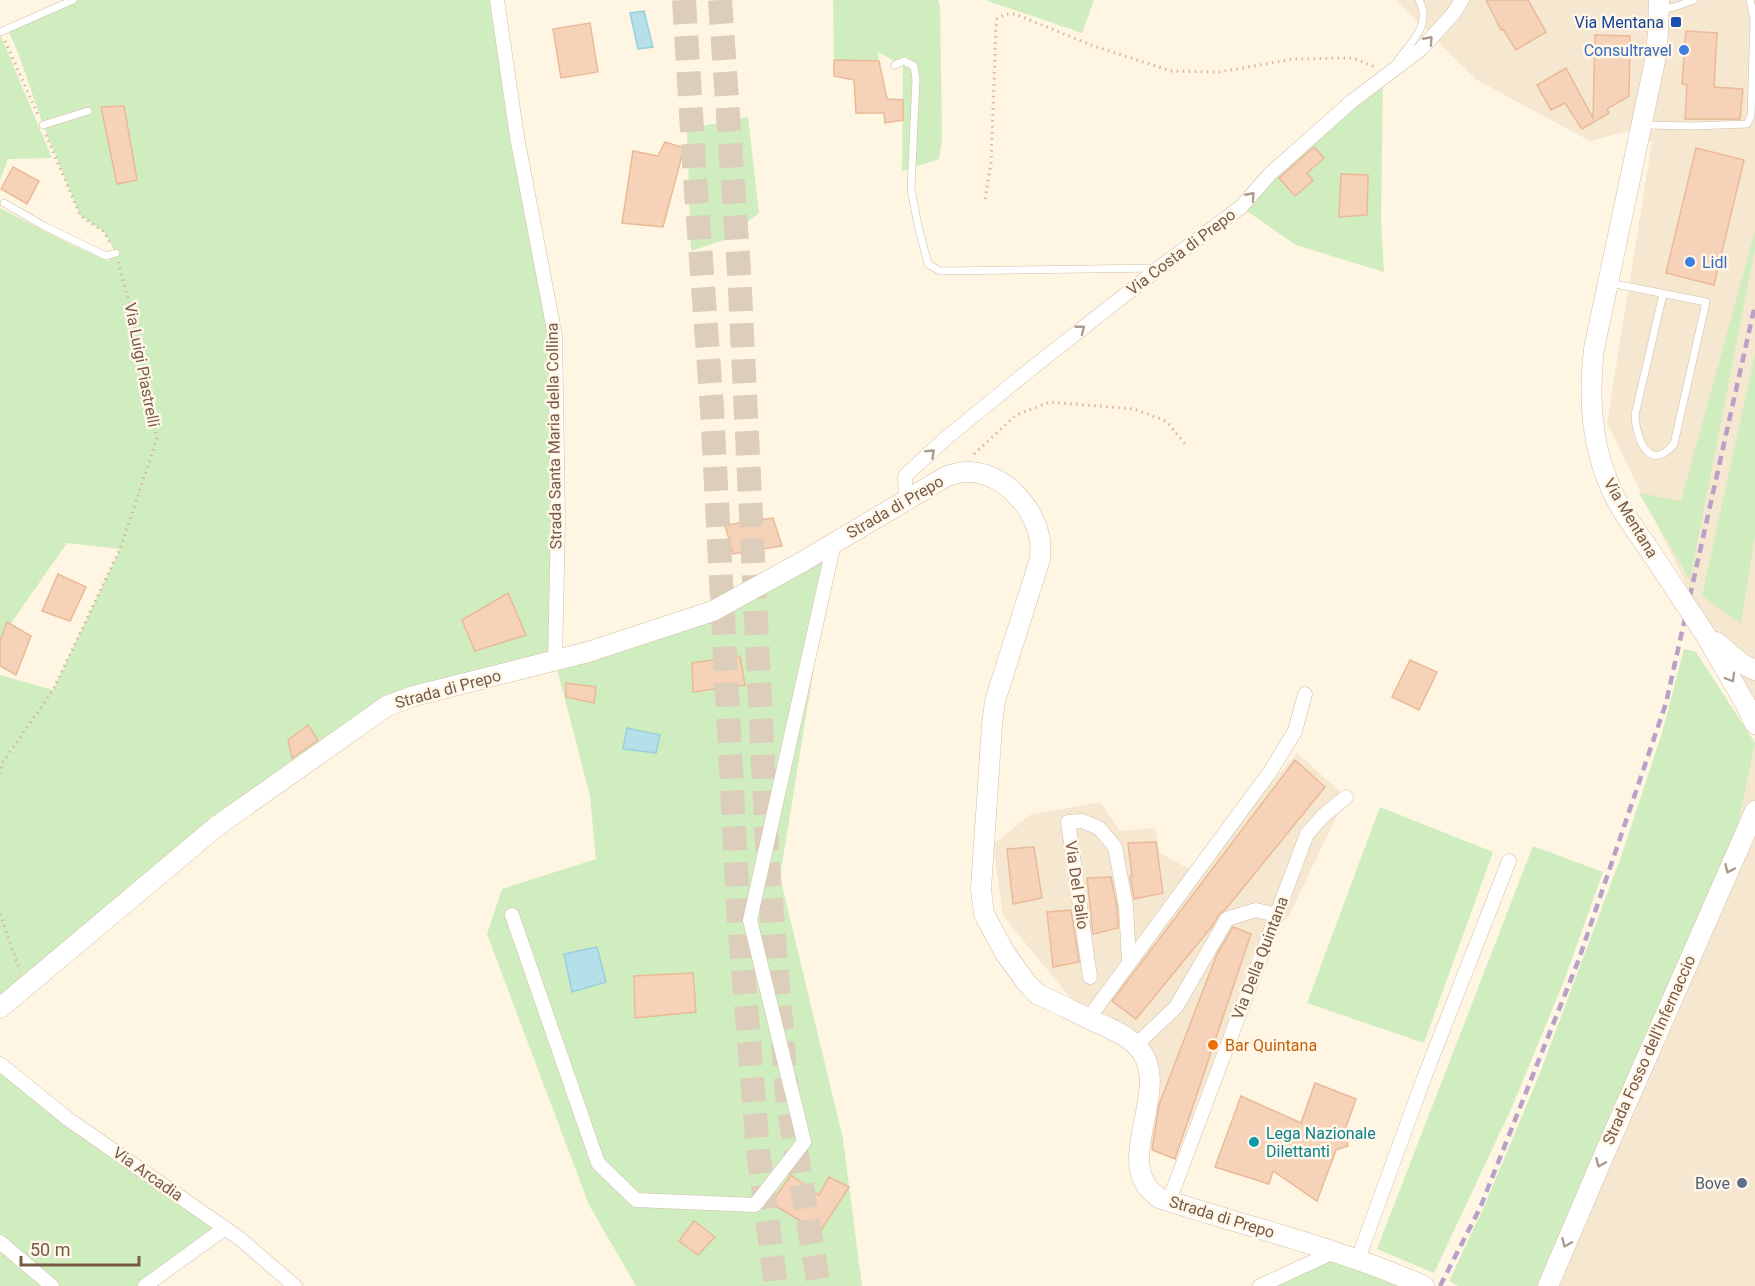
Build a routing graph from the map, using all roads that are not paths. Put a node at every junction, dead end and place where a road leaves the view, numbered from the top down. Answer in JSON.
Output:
{"nodes":[{"id":1,"x":73,"y":0,"type":"edge"},
{"id":2,"x":497,"y":0,"type":"edge"},
{"id":3,"x":1419,"y":0,"type":"edge"},
{"id":4,"x":1462,"y":0,"type":"edge"},
{"id":5,"x":1694,"y":0,"type":"edge"},
{"id":6,"x":1750,"y":0,"type":"edge"},
{"id":7,"x":1658,"y":5,"type":"edge"},
{"id":8,"x":1,"y":32,"type":"edge"},
{"id":9,"x":894,"y":64,"type":"dead end"},
{"id":10,"x":1386,"y":75,"type":"junction"},
{"id":11,"x":88,"y":111,"type":"dead end"},
{"id":12,"x":43,"y":125,"type":"road end"},
{"id":13,"x":1642,"y":125,"type":"junction"},
{"id":14,"x":4,"y":202,"type":"dead end"},
{"id":15,"x":116,"y":253,"type":"road end"},
{"id":16,"x":1159,"y":267,"type":"junction"},
{"id":17,"x":1608,"y":283,"type":"junction"},
{"id":18,"x":1664,"y":294,"type":"junction"},
{"id":19,"x":906,"y":500,"type":"junction"},
{"id":20,"x":834,"y":543,"type":"junction"},
{"id":21,"x":1705,"y":634,"type":"junction"},
{"id":22,"x":555,"y":661,"type":"junction"},
{"id":23,"x":1755,"y":670,"type":"edge"},
{"id":24,"x":1305,"y":694,"type":"dead end"},
{"id":25,"x":1755,"y":724,"type":"edge"},
{"id":26,"x":1346,"y":797,"type":"dead end"},
{"id":27,"x":1754,"y":808,"type":"edge"},
{"id":28,"x":1509,"y":861,"type":"dead end"},
{"id":29,"x":512,"y":915,"type":"dead end"},
{"id":30,"x":1276,"y":915,"type":"junction"},
{"id":31,"x":1129,"y":962,"type":"junction"},
{"id":32,"x":1090,"y":977,"type":"dead end"},
{"id":33,"x":0,"y":1008,"type":"edge"},
{"id":34,"x":1088,"y":1018,"type":"junction"},
{"id":35,"x":1136,"y":1045,"type":"junction"},
{"id":36,"x":0,"y":1064,"type":"edge"},
{"id":37,"x":1169,"y":1201,"type":"junction"},
{"id":38,"x":225,"y":1228,"type":"junction"},
{"id":39,"x":0,"y":1242,"type":"edge"},
{"id":40,"x":1336,"y":1251,"type":"junction"},
{"id":41,"x":1358,"y":1259,"type":"junction"},
{"id":42,"x":1548,"y":1285,"type":"edge"},
{"id":43,"x":52,"y":1286,"type":"edge"},
{"id":44,"x":145,"y":1286,"type":"edge"},
{"id":45,"x":295,"y":1286,"type":"edge"},
{"id":46,"x":1260,"y":1286,"type":"edge"},
{"id":47,"x":1424,"y":1286,"type":"edge"}],
"edges":[{"from":1,"to":8,"type":"lane"},
{"from":2,"to":22,"type":"street","name":"Strada Santa Maria della Collina"},
{"from":3,"to":10,"type":"lane"},
{"from":10,"to":4,"type":"street","name":"Via Costa di Prepo","one_way":true},
{"from":5,"to":7,"type":"lane"},
{"from":6,"to":13,"type":"lane"},
{"from":7,"to":13,"type":"street","name":"Via Mentana"},
{"from":9,"to":16,"type":"lane"},
{"from":16,"to":10,"type":"street","name":"Via Costa di Prepo","one_way":true},
{"from":11,"to":12,"type":"lane"},
{"from":13,"to":17,"type":"street","name":"Via Mentana"},
{"from":14,"to":15,"type":"lane"},
{"from":19,"to":16,"type":"street","name":"Via Costa di Prepo","one_way":true},
{"from":17,"to":18,"type":"lane"},
{"from":17,"to":21,"type":"street","name":"Via Mentana","bridge":true},
{"from":18,"to":18,"type":"lane"},
{"from":19,"to":20,"type":"street","name":"Strada di Prepo"},
{"from":19,"to":34,"type":"street","name":"Strada di Prepo"},
{"from":20,"to":22,"type":"street","name":"Strada di Prepo"},
{"from":20,"to":29,"type":"street"},
{"from":21,"to":23,"type":"street","name":"Via Mentana"},
{"from":21,"to":25,"type":"street","name":"Via Mentana","one_way":true},
{"from":22,"to":33,"type":"street","name":"Strada di Prepo"},
{"from":24,"to":31,"type":"street"},
{"from":26,"to":30,"type":"street","name":"Via Della Quintana"},
{"from":27,"to":42,"type":"street","name":"Strada Fosso dell'Infernaccio","one_way":true},
{"from":28,"to":41,"type":"street"},
{"from":30,"to":35,"type":"street"},
{"from":30,"to":37,"type":"street","name":"Via Della Quintana"},
{"from":31,"to":32,"type":"street","name":"Via Del Palio"},
{"from":31,"to":34,"type":"street"},
{"from":34,"to":35,"type":"street"},
{"from":35,"to":37,"type":"street","name":"Strada di Prepo"},
{"from":36,"to":38,"type":"street","name":"Via Arcadia"},
{"from":37,"to":40,"type":"street","name":"Strada di Prepo"},
{"from":38,"to":44,"type":"street"},
{"from":38,"to":45,"type":"street","name":"Via Arcadia"},
{"from":39,"to":43,"type":"street"},
{"from":40,"to":41,"type":"street","name":"Strada di Prepo"},
{"from":40,"to":46,"type":"street"},
{"from":41,"to":47,"type":"street","name":"Strada di Prepo"}]}
